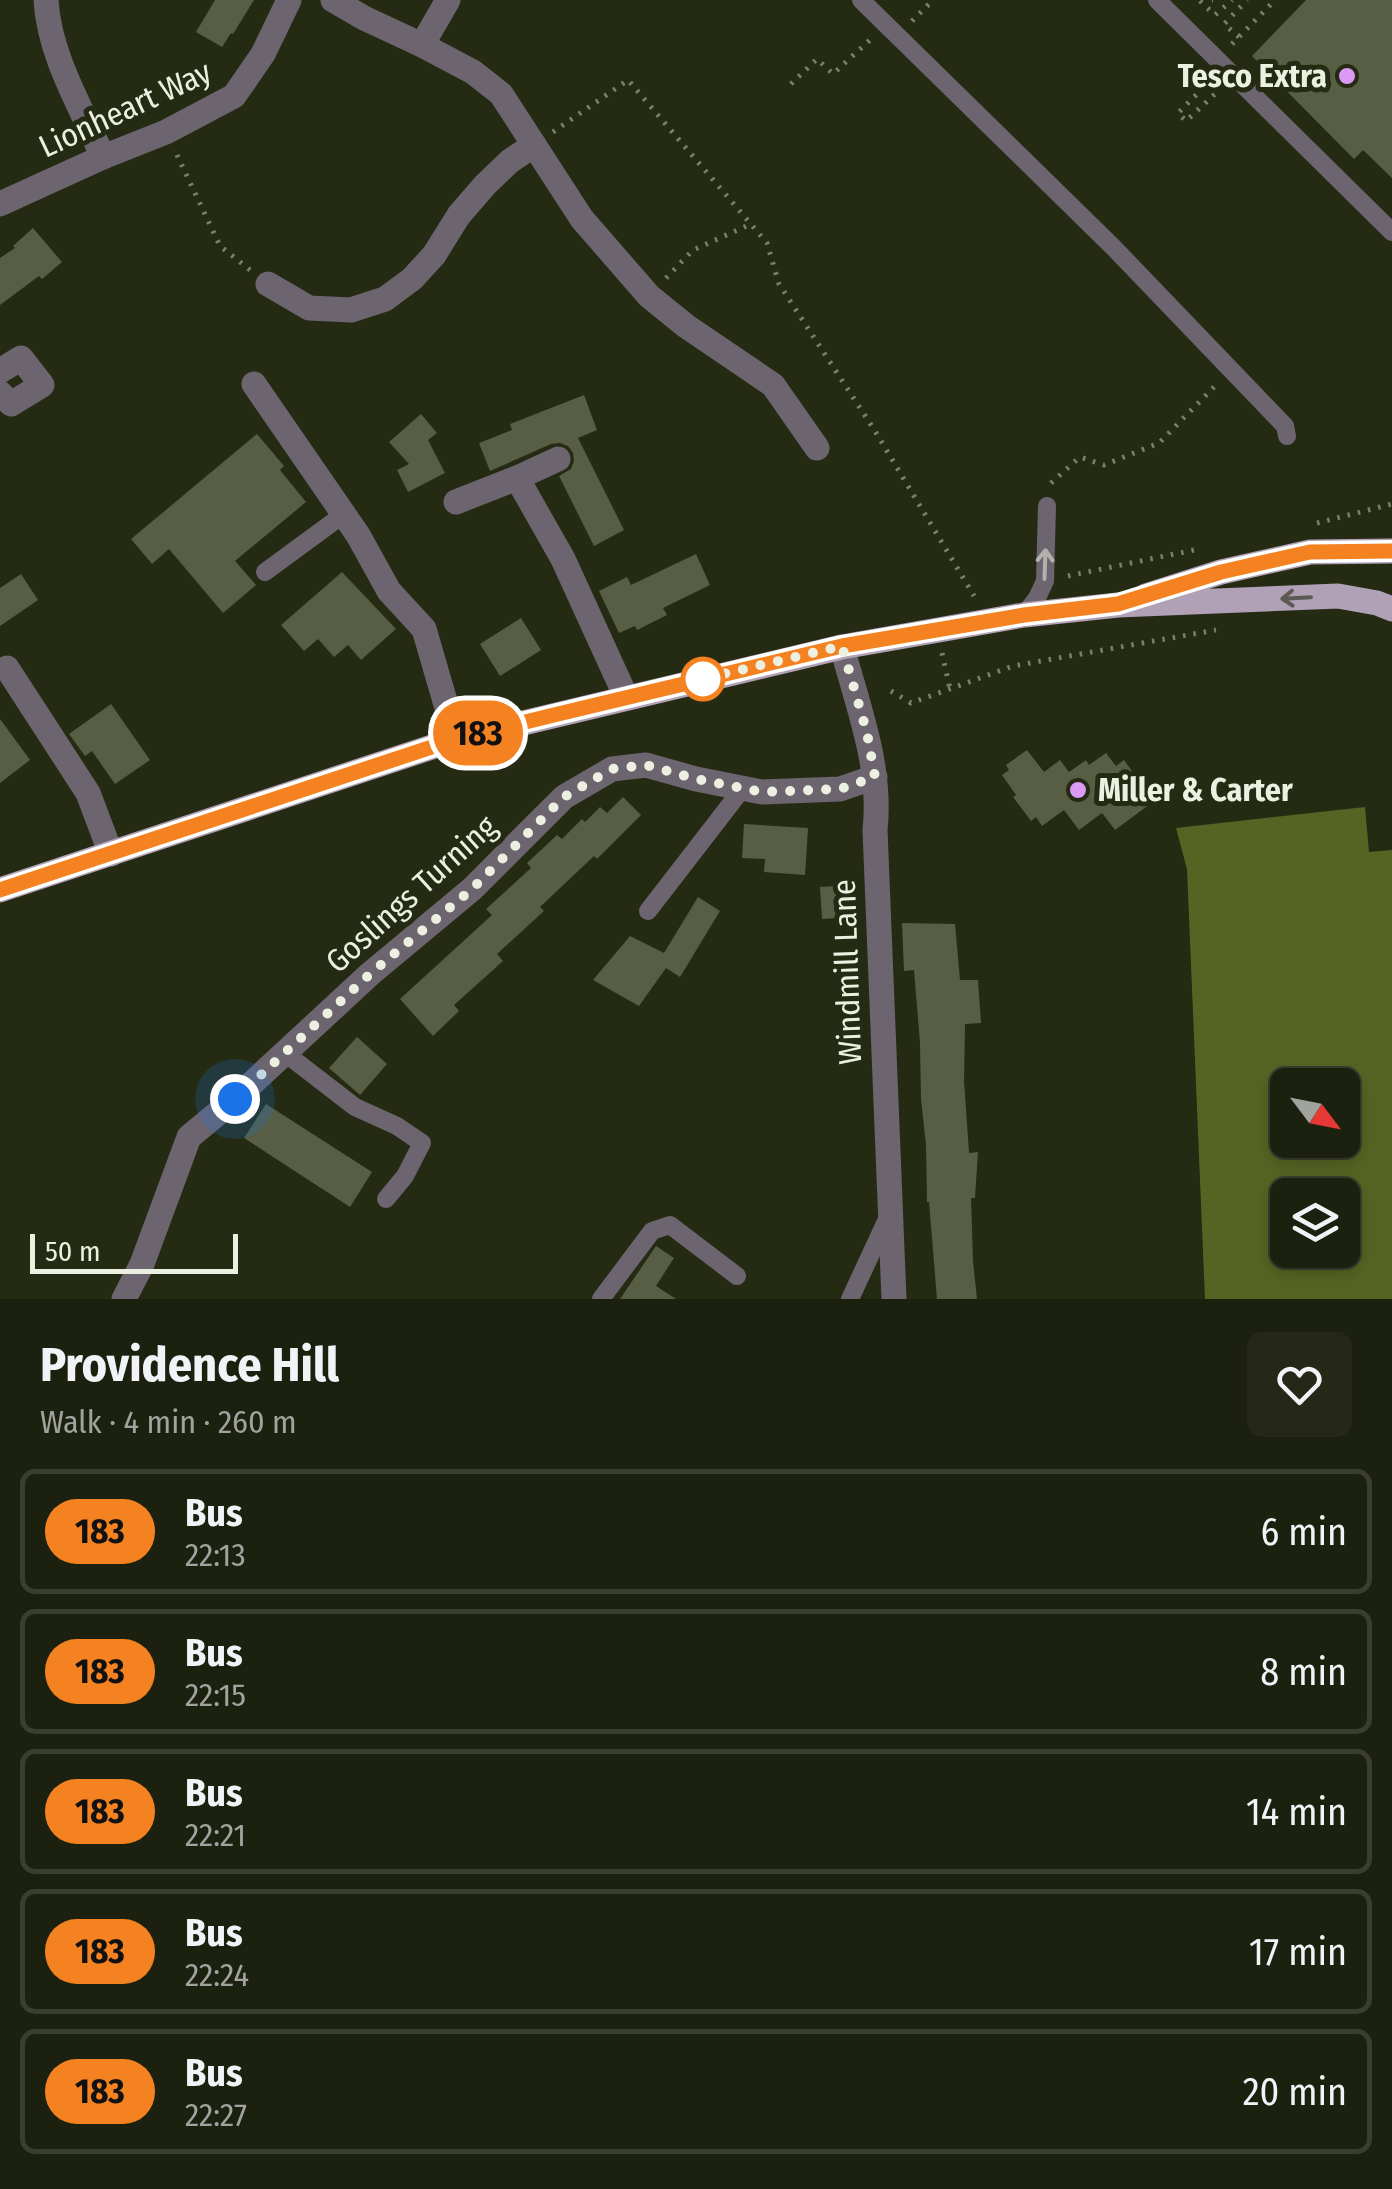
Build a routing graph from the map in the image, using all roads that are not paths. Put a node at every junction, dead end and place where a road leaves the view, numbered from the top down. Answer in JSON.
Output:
{"nodes":[{"id":1,"x":46,"y":0,"type":"edge"},
{"id":2,"x":289,"y":0,"type":"edge"},
{"id":3,"x":332,"y":0,"type":"edge"},
{"id":4,"x":448,"y":0,"type":"edge"},
{"id":5,"x":861,"y":0,"type":"edge"},
{"id":6,"x":1157,"y":0,"type":"edge"},
{"id":7,"x":422,"y":44,"type":"junction"},
{"id":8,"x":534,"y":145,"type":"junction"},
{"id":9,"x":104,"y":157,"type":"junction"},
{"id":10,"x":0,"y":204,"type":"edge"},
{"id":11,"x":1392,"y":232,"type":"edge"},
{"id":12,"x":268,"y":284,"type":"road end"},
{"id":13,"x":0,"y":371,"type":"edge"},
{"id":14,"x":254,"y":384,"type":"dead end"},
{"id":15,"x":0,"y":393,"type":"edge"},
{"id":16,"x":1287,"y":436,"type":"dead end"},
{"id":17,"x":817,"y":448,"type":"dead end"},
{"id":18,"x":558,"y":459,"type":"dead end"},
{"id":19,"x":517,"y":478,"type":"junction"},
{"id":20,"x":1044,"y":499,"type":"road end"},
{"id":21,"x":456,"y":502,"type":"dead end"},
{"id":22,"x":344,"y":514,"type":"junction"},
{"id":23,"x":1392,"y":551,"type":"edge"},
{"id":24,"x":265,"y":572,"type":"dead end"},
{"id":25,"x":1118,"y":604,"type":"junction"},
{"id":26,"x":1392,"y":609,"type":"edge"},
{"id":27,"x":1024,"y":615,"type":"junction"},
{"id":28,"x":842,"y":646,"type":"junction"},
{"id":29,"x":7,"y":668,"type":"dead end"},
{"id":30,"x":626,"y":697,"type":"junction"},
{"id":31,"x":456,"y":739,"type":"junction"},
{"id":32,"x":875,"y":777,"type":"junction"},
{"id":33,"x":742,"y":788,"type":"junction"},
{"id":34,"x":111,"y":854,"type":"junction"},
{"id":35,"x":0,"y":890,"type":"edge"},
{"id":36,"x":648,"y":910,"type":"dead end"},
{"id":37,"x":285,"y":1053,"type":"junction"},
{"id":38,"x":386,"y":1199,"type":"dead end"},
{"id":39,"x":889,"y":1214,"type":"junction"},
{"id":40,"x":737,"y":1276,"type":"dead end"},
{"id":41,"x":124,"y":1299,"type":"edge"},
{"id":42,"x":601,"y":1299,"type":"edge"},
{"id":43,"x":850,"y":1299,"type":"edge"},
{"id":44,"x":894,"y":1299,"type":"edge"}],
"edges":[{"from":1,"to":9,"type":"street"},
{"from":2,"to":9,"type":"street","name":"Lionheart Way"},
{"from":3,"to":7,"type":"street"},
{"from":4,"to":7,"type":"street"},
{"from":5,"to":16,"type":"lane"},
{"from":6,"to":11,"type":"lane"},
{"from":7,"to":8,"type":"street"},
{"from":8,"to":12,"type":"street"},
{"from":8,"to":17,"type":"street"},
{"from":9,"to":10,"type":"street","name":"Lionheart Way"},
{"from":13,"to":15,"type":"street"},
{"from":14,"to":22,"type":"street"},
{"from":18,"to":19,"type":"street"},
{"from":19,"to":21,"type":"street"},
{"from":19,"to":30,"type":"street"},
{"from":27,"to":20,"type":"lane","one_way":true},
{"from":22,"to":24,"type":"lane"},
{"from":22,"to":31,"type":"street"},
{"from":23,"to":25,"type":"main road"},
{"from":26,"to":25,"type":"main road","one_way":true},
{"from":25,"to":27,"type":"main road"},
{"from":27,"to":28,"type":"main road"},
{"from":28,"to":30,"type":"main road"},
{"from":28,"to":32,"type":"street","name":"Windmill Lane"},
{"from":29,"to":34,"type":"street"},
{"from":30,"to":31,"type":"main road"},
{"from":31,"to":34,"type":"main road"},
{"from":32,"to":33,"type":"street","name":"Goslings Turning"},
{"from":32,"to":39,"type":"street","name":"Windmill Lane"},
{"from":33,"to":36,"type":"lane"},
{"from":33,"to":37,"type":"street","name":"Goslings Turning"},
{"from":34,"to":35,"type":"main road"},
{"from":37,"to":38,"type":"lane"},
{"from":37,"to":41,"type":"street","name":"Goslings Turning"},
{"from":39,"to":43,"type":"lane"},
{"from":39,"to":44,"type":"street","name":"Windmill Lane"},
{"from":40,"to":42,"type":"lane"}]}
